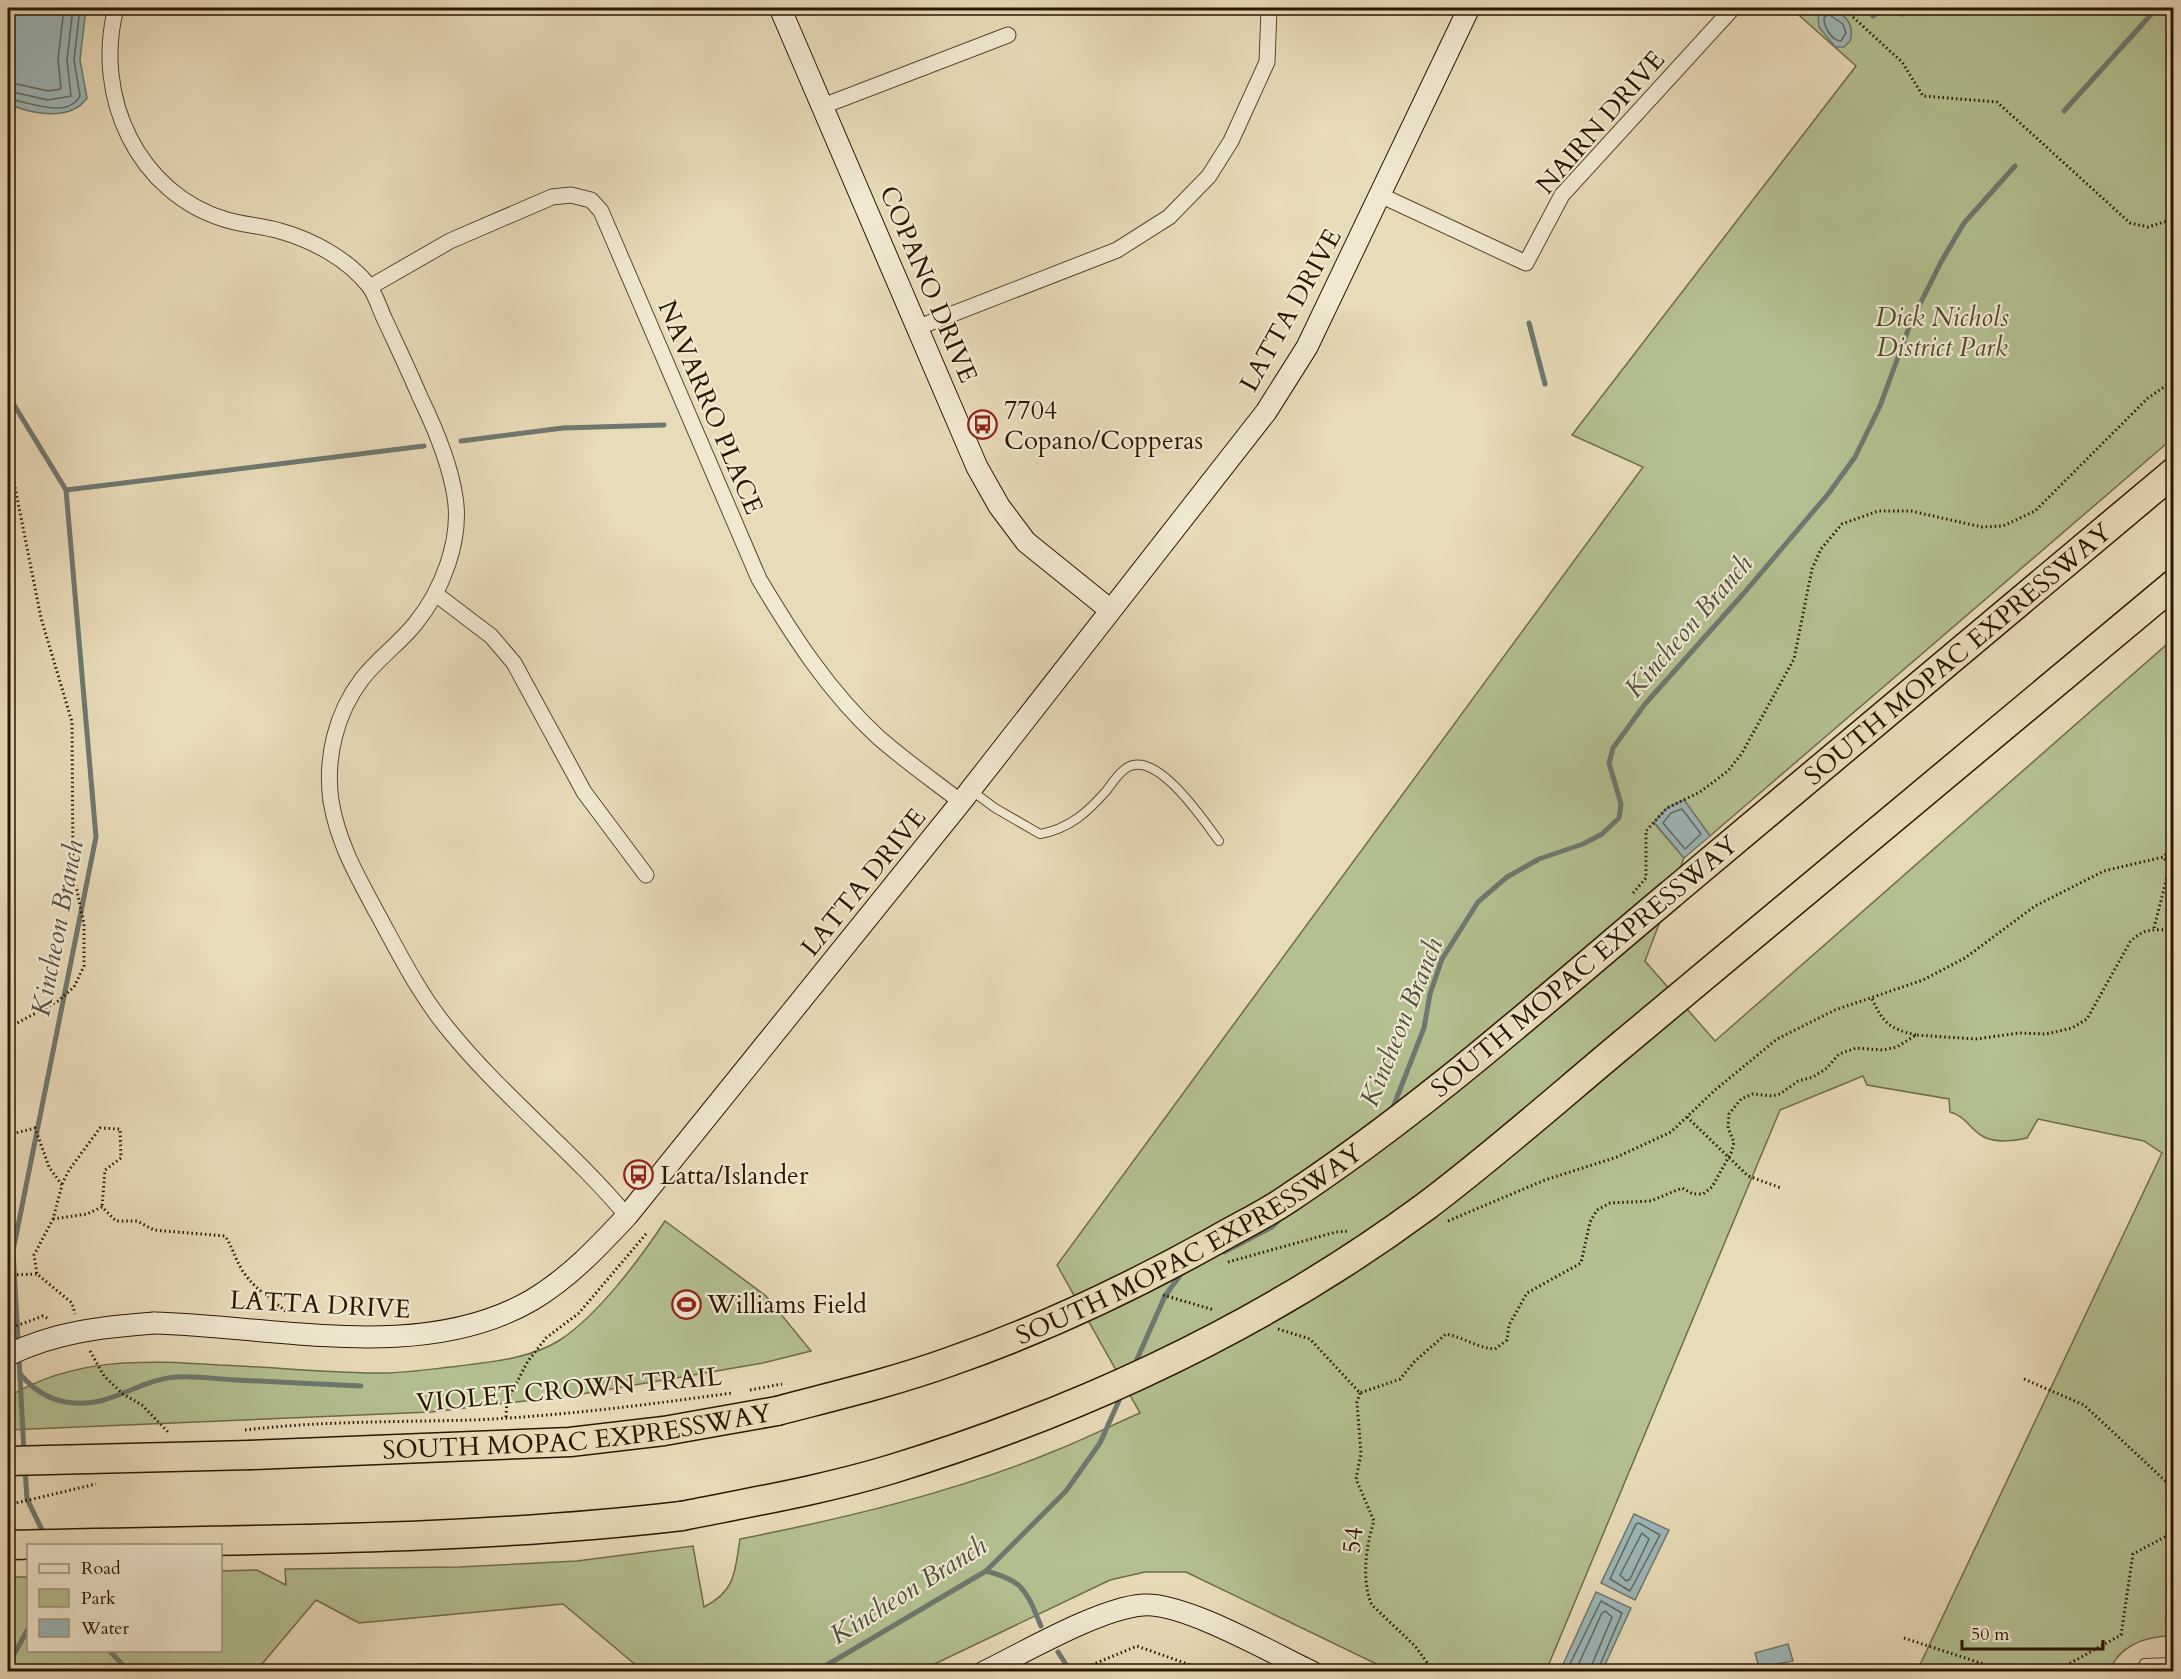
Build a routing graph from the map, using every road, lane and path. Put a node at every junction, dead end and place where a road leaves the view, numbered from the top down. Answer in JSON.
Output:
{"nodes":[{"id":1,"x":116,"y":8,"type":"edge"},
{"id":2,"x":780,"y":8,"type":"edge"},
{"id":3,"x":1469,"y":8,"type":"edge"},
{"id":4,"x":1733,"y":8,"type":"edge"},
{"id":5,"x":1843,"y":8,"type":"edge"},
{"id":6,"x":1269,"y":10,"type":"dead end"},
{"id":7,"x":1008,"y":35,"type":"dead end"},
{"id":8,"x":823,"y":106,"type":"junction"},
{"id":9,"x":1380,"y":195,"type":"junction"},
{"id":10,"x":2174,"y":219,"type":"edge"},
{"id":11,"x":370,"y":287,"type":"junction"},
{"id":12,"x":919,"y":327,"type":"junction"},
{"id":13,"x":2174,"y":380,"type":"edge"},
{"id":14,"x":8,"y":452,"type":"edge"},
{"id":15,"x":2174,"y":472,"type":"edge"},
{"id":16,"x":2174,"y":584,"type":"edge"},
{"id":17,"x":436,"y":595,"type":"junction"},
{"id":18,"x":1110,"y":609,"type":"junction"},
{"id":19,"x":966,"y":796,"type":"junction"},
{"id":20,"x":1219,"y":841,"type":"dead end"},
{"id":21,"x":2174,"y":848,"type":"edge"},
{"id":22,"x":2163,"y":857,"type":"junction"},
{"id":23,"x":646,"y":875,"type":"dead end"},
{"id":24,"x":1628,"y":902,"type":"dead end"},
{"id":25,"x":2154,"y":928,"type":"junction"},
{"id":26,"x":2174,"y":930,"type":"edge"},
{"id":27,"x":1872,"y":999,"type":"junction"},
{"id":28,"x":8,"y":1028,"type":"edge"},
{"id":29,"x":1916,"y":1035,"type":"junction"},
{"id":30,"x":1687,"y":1118,"type":"junction"},
{"id":31,"x":8,"y":1135,"type":"edge"},
{"id":32,"x":1728,"y":1159,"type":"junction"},
{"id":33,"x":62,"y":1185,"type":"junction"},
{"id":34,"x":1781,"y":1188,"type":"dead end"},
{"id":35,"x":102,"y":1207,"type":"junction"},
{"id":36,"x":627,"y":1216,"type":"junction"},
{"id":37,"x":53,"y":1219,"type":"junction"},
{"id":38,"x":1442,"y":1223,"type":"dead end"},
{"id":39,"x":1360,"y":1230,"type":"dead end"},
{"id":40,"x":646,"y":1234,"type":"dead end"},
{"id":41,"x":1222,"y":1263,"type":"dead end"},
{"id":42,"x":37,"y":1274,"type":"junction"},
{"id":43,"x":8,"y":1275,"type":"edge"},
{"id":44,"x":1155,"y":1293,"type":"dead end"},
{"id":45,"x":1221,"y":1312,"type":"dead end"},
{"id":46,"x":288,"y":1313,"type":"dead end"},
{"id":47,"x":78,"y":1323,"type":"dead end"},
{"id":48,"x":1276,"y":1329,"type":"dead end"},
{"id":49,"x":91,"y":1352,"type":"dead end"},
{"id":50,"x":8,"y":1355,"type":"edge"},
{"id":51,"x":2024,"y":1379,"type":"dead end"},
{"id":52,"x":783,"y":1383,"type":"dead end"},
{"id":53,"x":749,"y":1390,"type":"dead end"},
{"id":54,"x":738,"y":1392,"type":"dead end"},
{"id":55,"x":1360,"y":1393,"type":"junction"},
{"id":56,"x":506,"y":1417,"type":"junction"},
{"id":57,"x":234,"y":1431,"type":"dead end"},
{"id":58,"x":175,"y":1439,"type":"dead end"},
{"id":59,"x":8,"y":1461,"type":"edge"},
{"id":60,"x":100,"y":1483,"type":"dead end"},
{"id":61,"x":2174,"y":1489,"type":"edge"},
{"id":62,"x":8,"y":1505,"type":"edge"},
{"id":63,"x":2174,"y":1532,"type":"edge"},
{"id":64,"x":27,"y":1544,"type":"edge"},
{"id":65,"x":46,"y":1544,"type":"edge"},
{"id":66,"x":8,"y":1545,"type":"edge"},
{"id":67,"x":2174,"y":1632,"type":"edge"},
{"id":68,"x":1904,"y":1638,"type":"dead end"},
{"id":69,"x":2171,"y":1662,"type":"edge"},
{"id":70,"x":984,"y":1671,"type":"edge"},
{"id":71,"x":1075,"y":1671,"type":"edge"},
{"id":72,"x":1210,"y":1671,"type":"edge"},
{"id":73,"x":1312,"y":1671,"type":"edge"},
{"id":74,"x":1434,"y":1671,"type":"edge"},
{"id":75,"x":2008,"y":1671,"type":"edge"},
{"id":76,"x":2054,"y":1671,"type":"edge"},
{"id":77,"x":2140,"y":1671,"type":"edge"}],
"edges":[{"from":1,"to":11,"type":"street"},
{"from":2,"to":8,"type":"street","name":"COPANO DRIVE"},
{"from":3,"to":9,"type":"street","name":"LATTA DRIVE"},
{"from":4,"to":9,"type":"street","name":"NAIRN DRIVE"},
{"from":5,"to":10,"type":"path"},
{"from":6,"to":12,"type":"street"},
{"from":7,"to":8,"type":"street"},
{"from":8,"to":12,"type":"street","name":"COPANO DRIVE"},
{"from":9,"to":18,"type":"street","name":"LATTA DRIVE"},
{"from":11,"to":17,"type":"street"},
{"from":11,"to":19,"type":"street","name":"NAVARRO PLACE"},
{"from":12,"to":18,"type":"street","name":"COPANO DRIVE"},
{"from":13,"to":24,"type":"path"},
{"from":14,"to":28,"type":"path"},
{"from":15,"to":59,"type":"highway","name":"SOUTH MOPAC EXPRESSWAY","bridge":true},
{"from":16,"to":65,"type":"highway","bridge":true},
{"from":17,"to":23,"type":"street"},
{"from":17,"to":36,"type":"street"},
{"from":18,"to":19,"type":"street","name":"LATTA DRIVE"},
{"from":19,"to":20,"type":"lane"},
{"from":19,"to":36,"type":"street","name":"LATTA DRIVE"},
{"from":21,"to":22,"type":"path"},
{"from":22,"to":25,"type":"path"},
{"from":22,"to":27,"type":"path"},
{"from":25,"to":26,"type":"path"},
{"from":25,"to":29,"type":"path"},
{"from":27,"to":29,"type":"path"},
{"from":27,"to":30,"type":"path"},
{"from":29,"to":32,"type":"path"},
{"from":30,"to":32,"type":"path"},
{"from":30,"to":38,"type":"path"},
{"from":31,"to":33,"type":"path"},
{"from":32,"to":34,"type":"path"},
{"from":32,"to":55,"type":"path"},
{"from":33,"to":35,"type":"path"},
{"from":33,"to":37,"type":"path"},
{"from":35,"to":37,"type":"path"},
{"from":35,"to":46,"type":"path"},
{"from":36,"to":50,"type":"street","name":"LATTA DRIVE","bridge":true},
{"from":37,"to":42,"type":"path"},
{"from":39,"to":41,"type":"path"},
{"from":40,"to":56,"type":"path"},
{"from":42,"to":43,"type":"path"},
{"from":42,"to":47,"type":"path"},
{"from":44,"to":45,"type":"path"},
{"from":48,"to":55,"type":"path"},
{"from":49,"to":58,"type":"path"},
{"from":51,"to":61,"type":"path"},
{"from":52,"to":53,"type":"path","name":"VIOLET CROWN TRAIL"},
{"from":54,"to":56,"type":"path","name":"VIOLET CROWN TRAIL"},
{"from":55,"to":74,"type":"path","name":"54"},
{"from":56,"to":57,"type":"path","name":"VIOLET CROWN TRAIL"},
{"from":60,"to":62,"type":"path"},
{"from":63,"to":76,"type":"path"},
{"from":64,"to":66,"type":"highway","bridge":true},
{"from":67,"to":69,"type":"path"},
{"from":68,"to":75,"type":"path"},
{"from":69,"to":77,"type":"lane"},
{"from":70,"to":73,"type":"street"},
{"from":71,"to":72,"type":"path"}]}
